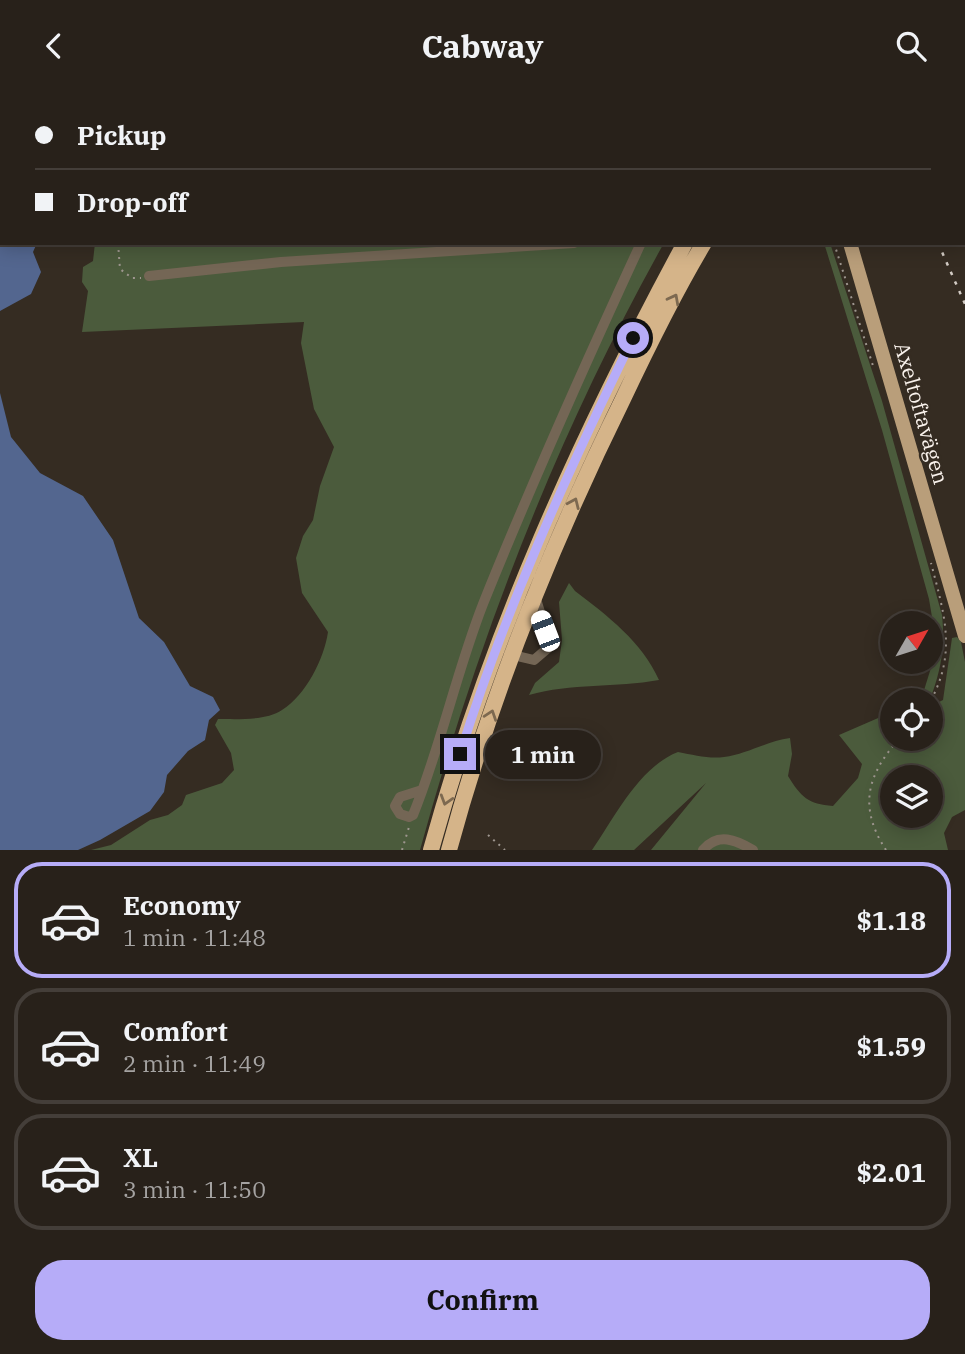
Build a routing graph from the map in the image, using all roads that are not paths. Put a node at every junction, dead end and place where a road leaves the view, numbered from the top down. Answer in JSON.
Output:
{"nodes":[{"id":1,"x":543,"y":245,"type":"edge"},
{"id":2,"x":640,"y":245,"type":"edge"},
{"id":3,"x":684,"y":245,"type":"edge"},
{"id":4,"x":703,"y":245,"type":"edge"},
{"id":5,"x":851,"y":245,"type":"edge"},
{"id":6,"x":149,"y":276,"type":"road end"},
{"id":7,"x":535,"y":595,"type":"junction"},
{"id":8,"x":965,"y":636,"type":"edge"},
{"id":9,"x":496,"y":649,"type":"junction"},
{"id":10,"x":512,"y":656,"type":"junction"},
{"id":11,"x":422,"y":790,"type":"junction"},
{"id":12,"x":431,"y":850,"type":"edge"},
{"id":13,"x":449,"y":850,"type":"edge"},
{"id":14,"x":703,"y":850,"type":"edge"},
{"id":15,"x":753,"y":850,"type":"edge"}],
"edges":[{"from":1,"to":6,"type":"street"},
{"from":2,"to":11,"type":"street"},
{"from":3,"to":9,"type":"highway"},
{"from":7,"to":4,"type":"highway","one_way":true},
{"from":5,"to":8,"type":"main road","name":"Axeltoftavägen"},
{"from":7,"to":10,"type":"highway"},
{"from":7,"to":10,"type":"street"},
{"from":9,"to":10,"type":"street"},
{"from":9,"to":12,"type":"highway","one_way":true},
{"from":13,"to":10,"type":"highway","one_way":true},
{"from":11,"to":11,"type":"street"},
{"from":14,"to":15,"type":"street"}]}
